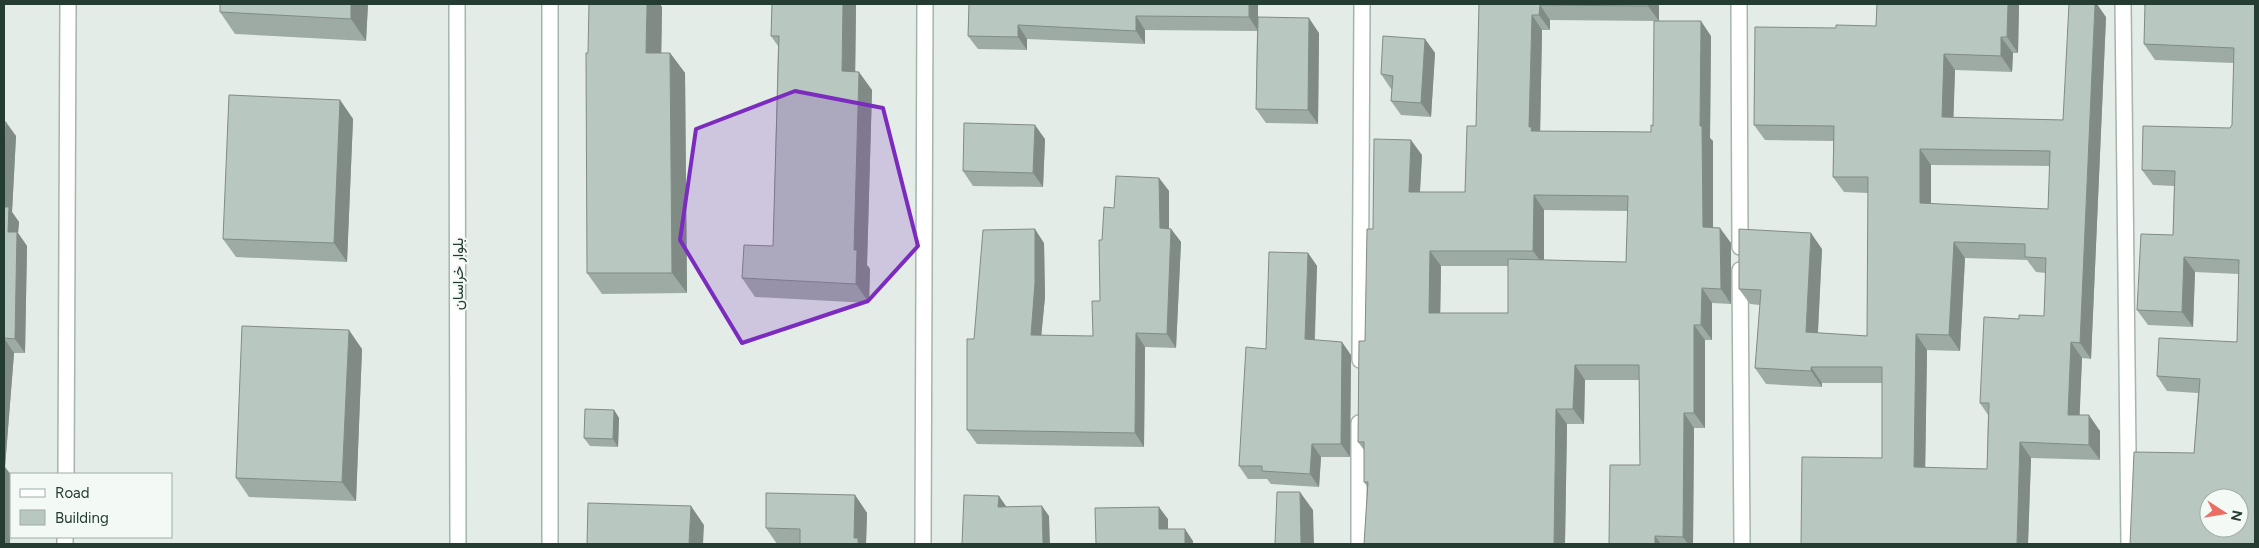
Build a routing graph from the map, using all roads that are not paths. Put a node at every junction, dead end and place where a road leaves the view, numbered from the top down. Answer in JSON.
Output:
{"nodes":[{"id":1,"x":68,"y":4,"type":"edge"},
{"id":2,"x":457,"y":4,"type":"edge"},
{"id":3,"x":550,"y":4,"type":"edge"},
{"id":4,"x":925,"y":4,"type":"edge"},
{"id":5,"x":1362,"y":4,"type":"edge"},
{"id":6,"x":1739,"y":4,"type":"edge"},
{"id":7,"x":2123,"y":4,"type":"edge"},
{"id":8,"x":1360,"y":377,"type":"edge"},
{"id":9,"x":1360,"y":407,"type":"edge"},
{"id":10,"x":66,"y":473,"type":"edge"},
{"id":11,"x":458,"y":544,"type":"edge"},
{"id":12,"x":550,"y":544,"type":"edge"},
{"id":13,"x":924,"y":544,"type":"edge"},
{"id":14,"x":1359,"y":544,"type":"edge"},
{"id":15,"x":1742,"y":544,"type":"edge"},
{"id":16,"x":2128,"y":544,"type":"edge"}],
"edges":[{"from":1,"to":10,"type":"street"},
{"from":2,"to":11,"type":"street","name":"بلوار خراسان"},
{"from":3,"to":12,"type":"street"},
{"from":4,"to":13,"type":"street"},
{"from":5,"to":8,"type":"street"},
{"from":6,"to":15,"type":"street"},
{"from":7,"to":16,"type":"street"},
{"from":9,"to":14,"type":"street"}]}
